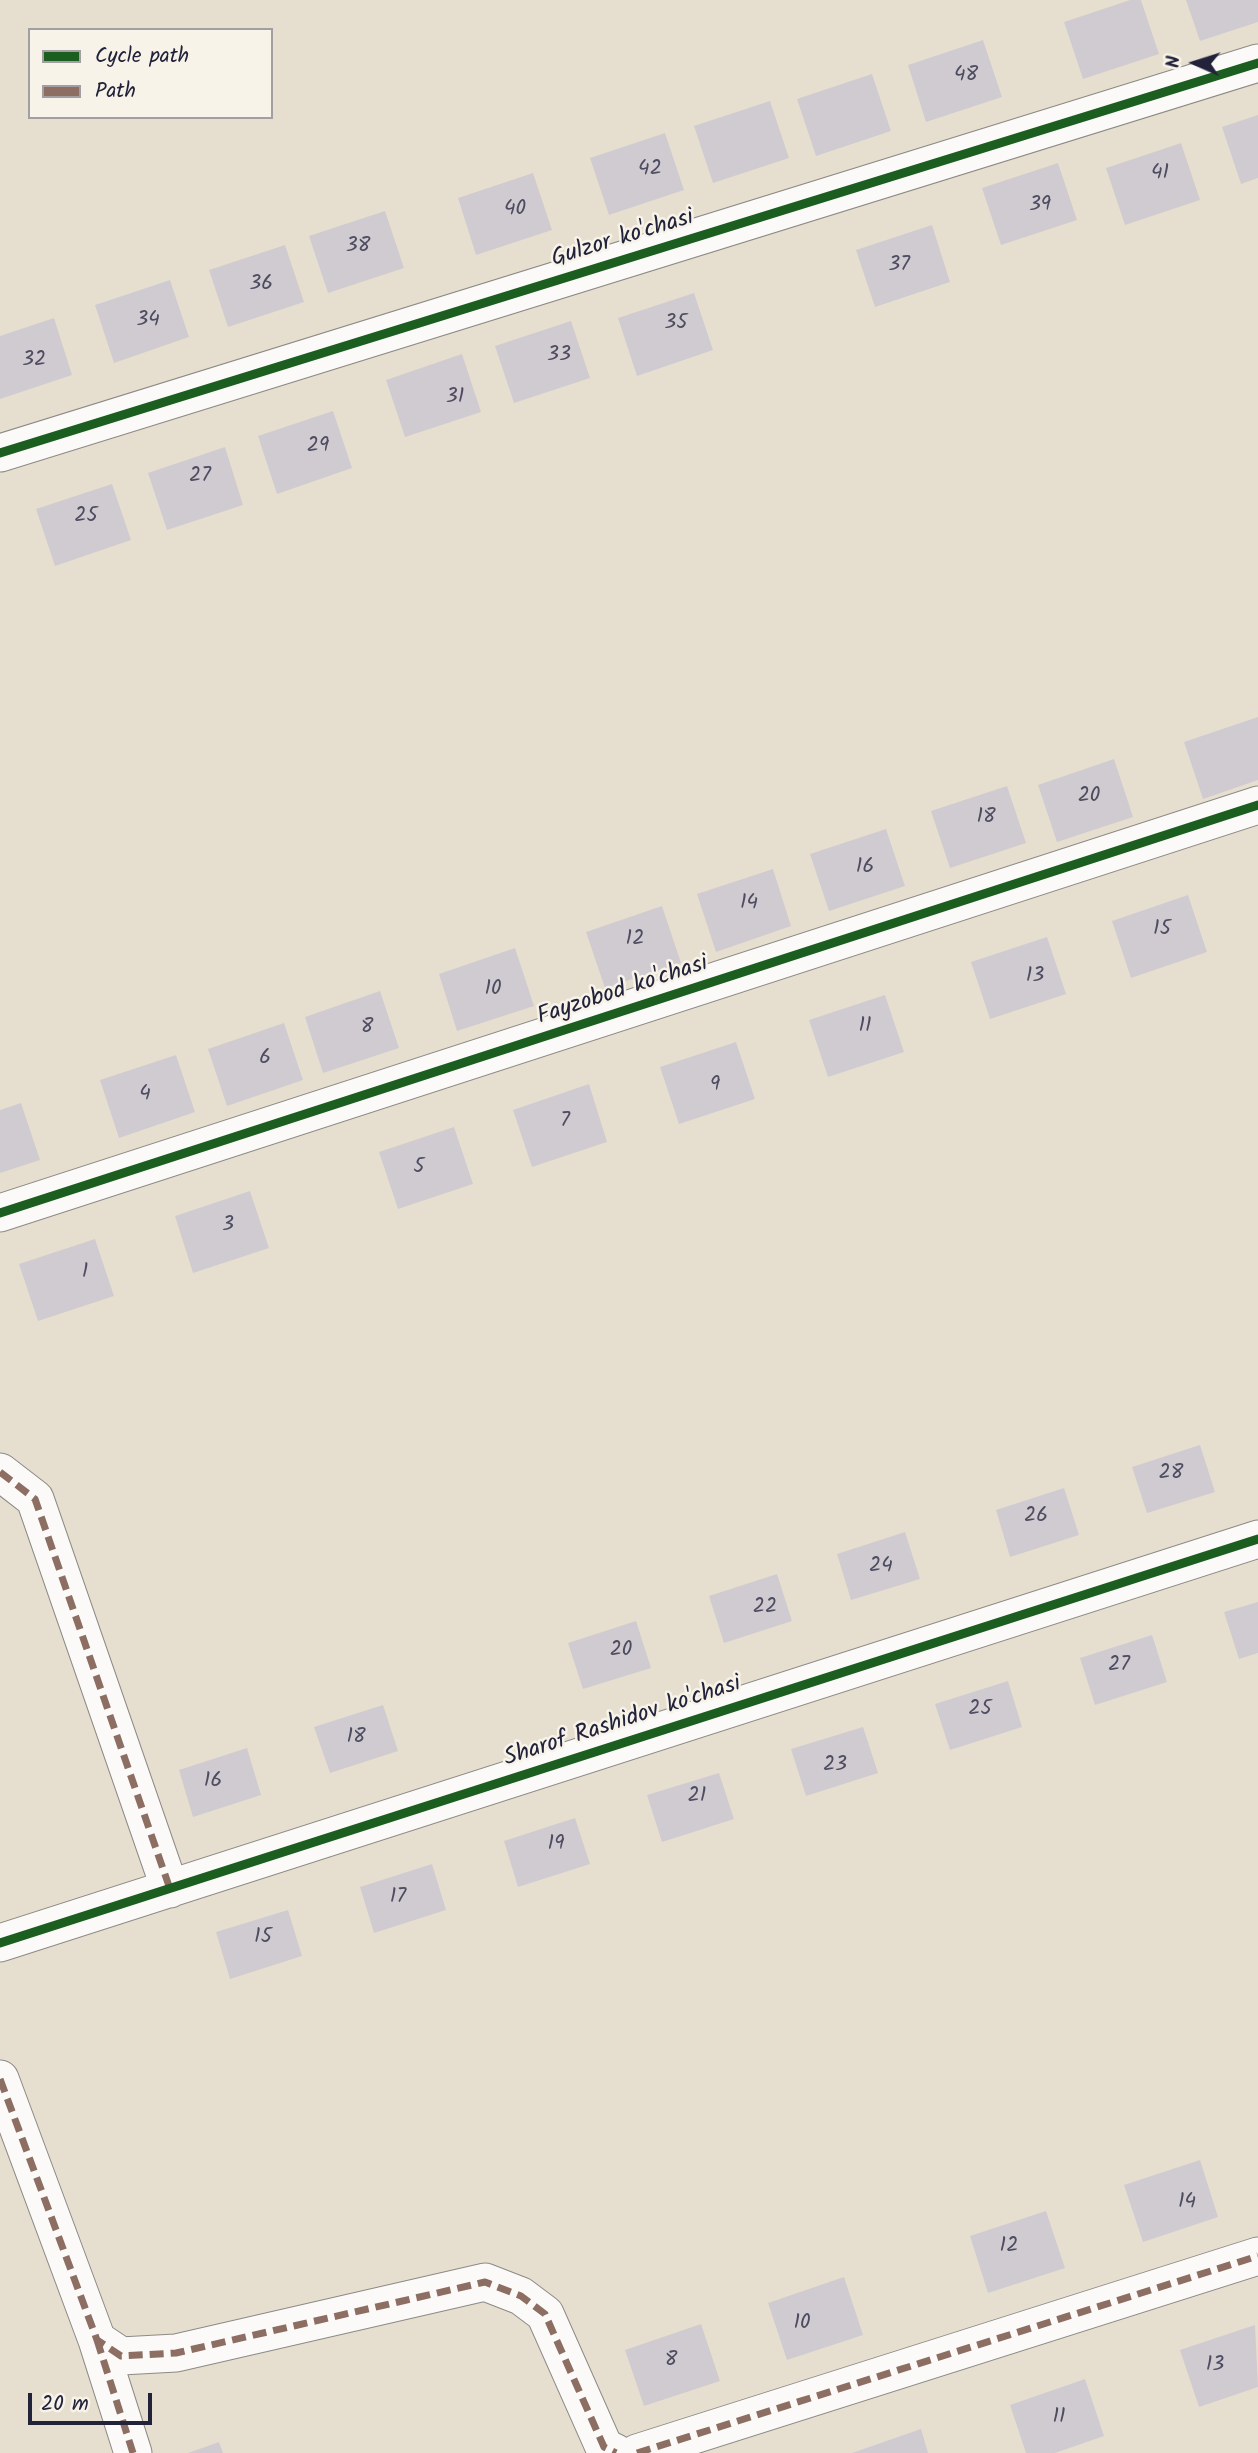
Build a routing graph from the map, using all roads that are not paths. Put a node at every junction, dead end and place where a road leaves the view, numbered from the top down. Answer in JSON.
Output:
{"nodes":[{"id":1,"x":1258,"y":64,"type":"edge"},
{"id":2,"x":0,"y":453,"type":"edge"},
{"id":3,"x":1258,"y":805,"type":"edge"},
{"id":4,"x":0,"y":1213,"type":"edge"},
{"id":5,"x":0,"y":1472,"type":"edge"},
{"id":6,"x":1258,"y":1539,"type":"edge"},
{"id":7,"x":170,"y":1889,"type":"junction"},
{"id":8,"x":0,"y":1944,"type":"edge"},
{"id":9,"x":0,"y":2079,"type":"edge"},
{"id":10,"x":1258,"y":2256,"type":"edge"},
{"id":11,"x":97,"y":2340,"type":"junction"},
{"id":12,"x":133,"y":2453,"type":"edge"},
{"id":13,"x":616,"y":2453,"type":"edge"},
{"id":14,"x":638,"y":2453,"type":"edge"}],
"edges":[{"from":1,"to":2,"type":"street","name":"Gulzor ko'chasi"},
{"from":3,"to":4,"type":"street","name":"Fayzobod ko'chasi"},
{"from":5,"to":7,"type":"street"},
{"from":6,"to":7,"type":"street","name":"Sharof Rashidov ko'chasi"},
{"from":7,"to":8,"type":"street","name":"Sharof Rashidov ko'chasi"},
{"from":9,"to":11,"type":"street"},
{"from":10,"to":14,"type":"street"},
{"from":11,"to":12,"type":"street"},
{"from":11,"to":13,"type":"street"}]}
